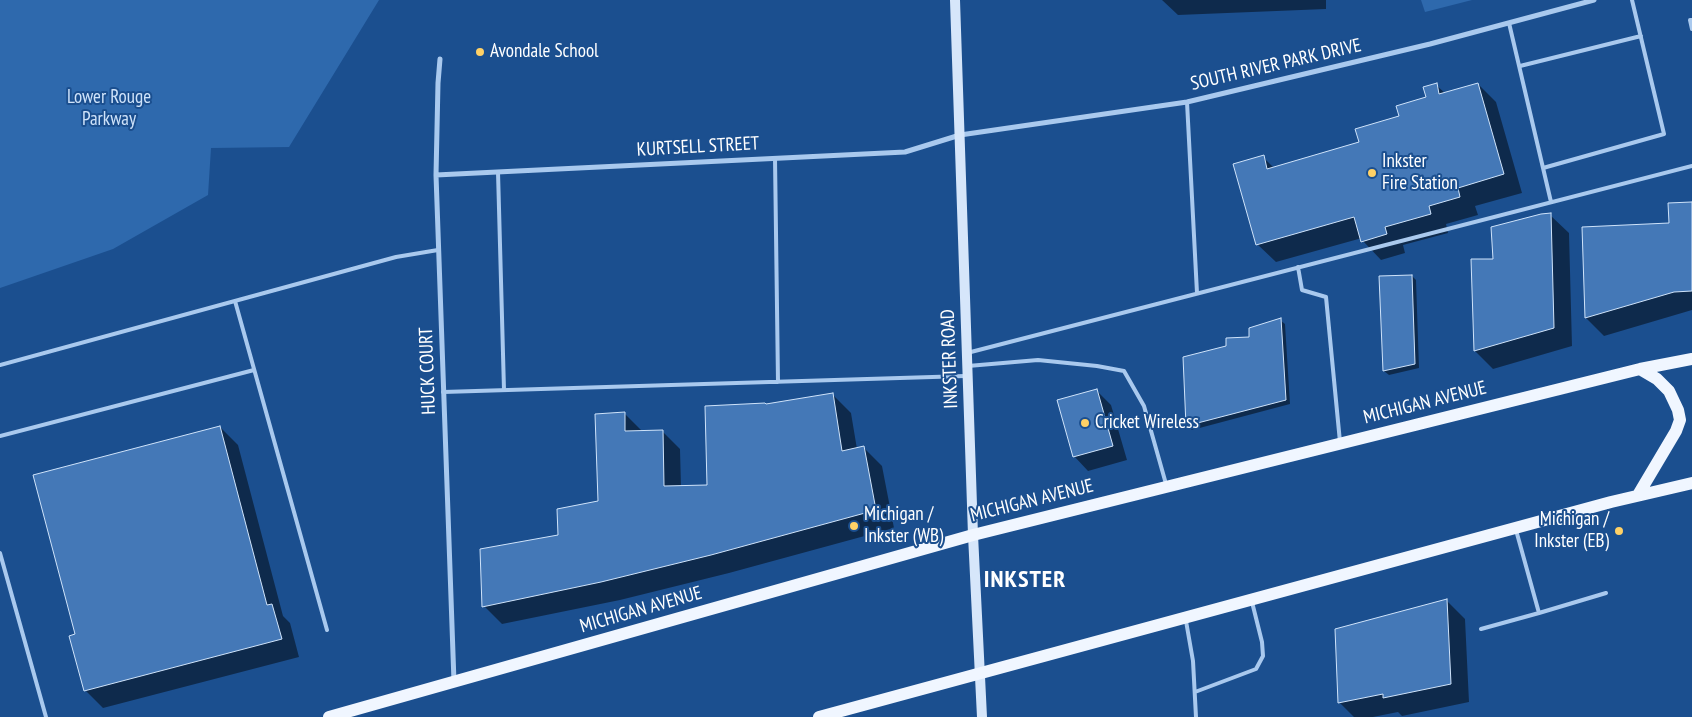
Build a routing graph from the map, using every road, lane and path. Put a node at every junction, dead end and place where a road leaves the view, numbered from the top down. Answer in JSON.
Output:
{"nodes":[{"id":1,"x":956,"y":0,"type":"edge"},
{"id":2,"x":1594,"y":0,"type":"edge"},
{"id":3,"x":1632,"y":0,"type":"edge"},
{"id":4,"x":1692,"y":20,"type":"edge"},
{"id":5,"x":1509,"y":23,"type":"junction"},
{"id":6,"x":1692,"y":29,"type":"edge"},
{"id":7,"x":1641,"y":36,"type":"junction"},
{"id":8,"x":440,"y":59,"type":"dead end"},
{"id":9,"x":1520,"y":66,"type":"junction"},
{"id":10,"x":1188,"y":102,"type":"junction"},
{"id":11,"x":960,"y":135,"type":"junction"},
{"id":12,"x":775,"y":158,"type":"junction"},
{"id":13,"x":1692,"y":166,"type":"edge"},
{"id":14,"x":1543,"y":168,"type":"junction"},
{"id":15,"x":498,"y":172,"type":"junction"},
{"id":16,"x":436,"y":175,"type":"junction"},
{"id":17,"x":1551,"y":202,"type":"junction"},
{"id":18,"x":438,"y":250,"type":"junction"},
{"id":19,"x":1298,"y":267,"type":"junction"},
{"id":20,"x":1197,"y":293,"type":"junction"},
{"id":21,"x":235,"y":301,"type":"junction"},
{"id":22,"x":967,"y":353,"type":"junction"},
{"id":23,"x":1692,"y":359,"type":"edge"},
{"id":24,"x":0,"y":365,"type":"edge"},
{"id":25,"x":1640,"y":369,"type":"junction"},
{"id":26,"x":254,"y":370,"type":"junction"},
{"id":27,"x":968,"y":371,"type":"junction"},
{"id":28,"x":778,"y":382,"type":"junction"},
{"id":29,"x":504,"y":390,"type":"junction"},
{"id":30,"x":443,"y":392,"type":"junction"},
{"id":31,"x":0,"y":436,"type":"edge"},
{"id":32,"x":1340,"y":443,"type":"junction"},
{"id":33,"x":1692,"y":483,"type":"edge"},
{"id":34,"x":1167,"y":486,"type":"junction"},
{"id":35,"x":1638,"y":495,"type":"junction"},
{"id":36,"x":1515,"y":528,"type":"junction"},
{"id":37,"x":973,"y":535,"type":"junction"},
{"id":38,"x":0,"y":554,"type":"edge"},
{"id":39,"x":1606,"y":593,"type":"dead end"},
{"id":40,"x":1251,"y":600,"type":"junction"},
{"id":41,"x":1539,"y":614,"type":"junction"},
{"id":42,"x":1186,"y":618,"type":"junction"},
{"id":43,"x":1481,"y":629,"type":"dead end"},
{"id":44,"x":327,"y":630,"type":"dead end"},
{"id":45,"x":980,"y":674,"type":"junction"},
{"id":46,"x":454,"y":683,"type":"junction"},
{"id":47,"x":1195,"y":692,"type":"junction"},
{"id":48,"x":46,"y":717,"type":"edge"},
{"id":49,"x":329,"y":717,"type":"edge"},
{"id":50,"x":819,"y":717,"type":"edge"},
{"id":51,"x":982,"y":717,"type":"edge"},
{"id":52,"x":1196,"y":717,"type":"edge"}],
"edges":[{"from":1,"to":11,"type":"main road","name":"INKSTER ROAD"},
{"from":2,"to":5,"type":"street","name":"SOUTH RIVER PARK DRIVE"},
{"from":3,"to":7,"type":"lane"},
{"from":4,"to":6,"type":"lane"},
{"from":5,"to":9,"type":"lane"},
{"from":5,"to":10,"type":"street","name":"SOUTH RIVER PARK DRIVE"},
{"from":7,"to":9,"type":"lane"},
{"from":7,"to":14,"type":"lane"},
{"from":8,"to":16,"type":"street","name":"HUCK COURT"},
{"from":9,"to":14,"type":"lane"},
{"from":10,"to":11,"type":"street","name":"SOUTH RIVER PARK DRIVE"},
{"from":10,"to":20,"type":"lane"},
{"from":11,"to":12,"type":"street","name":"KURTSELL STREET"},
{"from":11,"to":22,"type":"main road","name":"INKSTER ROAD"},
{"from":12,"to":15,"type":"street","name":"KURTSELL STREET"},
{"from":12,"to":28,"type":"lane"},
{"from":13,"to":17,"type":"lane"},
{"from":14,"to":17,"type":"lane"},
{"from":15,"to":16,"type":"street","name":"KURTSELL STREET"},
{"from":15,"to":29,"type":"lane"},
{"from":16,"to":18,"type":"street","name":"HUCK COURT"},
{"from":17,"to":19,"type":"lane"},
{"from":18,"to":21,"type":"lane"},
{"from":18,"to":30,"type":"street","name":"HUCK COURT"},
{"from":19,"to":20,"type":"lane"},
{"from":19,"to":32,"type":"lane"},
{"from":20,"to":22,"type":"lane"},
{"from":21,"to":24,"type":"lane"},
{"from":21,"to":26,"type":"lane"},
{"from":22,"to":27,"type":"main road","name":"INKSTER ROAD"},
{"from":23,"to":25,"type":"main road","name":"MICHIGAN AVENUE"},
{"from":25,"to":32,"type":"main road","name":"MICHIGAN AVENUE"},
{"from":25,"to":35,"type":"main road"},
{"from":26,"to":31,"type":"lane"},
{"from":26,"to":44,"type":"lane"},
{"from":27,"to":28,"type":"lane"},
{"from":27,"to":34,"type":"lane"},
{"from":27,"to":37,"type":"main road","name":"INKSTER ROAD"},
{"from":28,"to":29,"type":"lane"},
{"from":29,"to":30,"type":"lane"},
{"from":30,"to":46,"type":"street","name":"HUCK COURT"},
{"from":32,"to":34,"type":"main road","name":"MICHIGAN AVENUE"},
{"from":33,"to":35,"type":"main road"},
{"from":34,"to":37,"type":"main road","name":"MICHIGAN AVENUE"},
{"from":35,"to":36,"type":"main road"},
{"from":36,"to":40,"type":"main road"},
{"from":36,"to":41,"type":"lane"},
{"from":37,"to":45,"type":"main road","name":"INKSTER ROAD"},
{"from":37,"to":46,"type":"main road","name":"MICHIGAN AVENUE"},
{"from":38,"to":48,"type":"lane"},
{"from":39,"to":41,"type":"lane"},
{"from":40,"to":42,"type":"main road"},
{"from":40,"to":47,"type":"lane"},
{"from":41,"to":43,"type":"lane"},
{"from":42,"to":45,"type":"main road"},
{"from":42,"to":47,"type":"lane"},
{"from":45,"to":50,"type":"main road"},
{"from":45,"to":51,"type":"main road","name":"INKSTER ROAD"},
{"from":46,"to":49,"type":"main road","name":"MICHIGAN AVENUE"},
{"from":47,"to":52,"type":"lane"}]}
